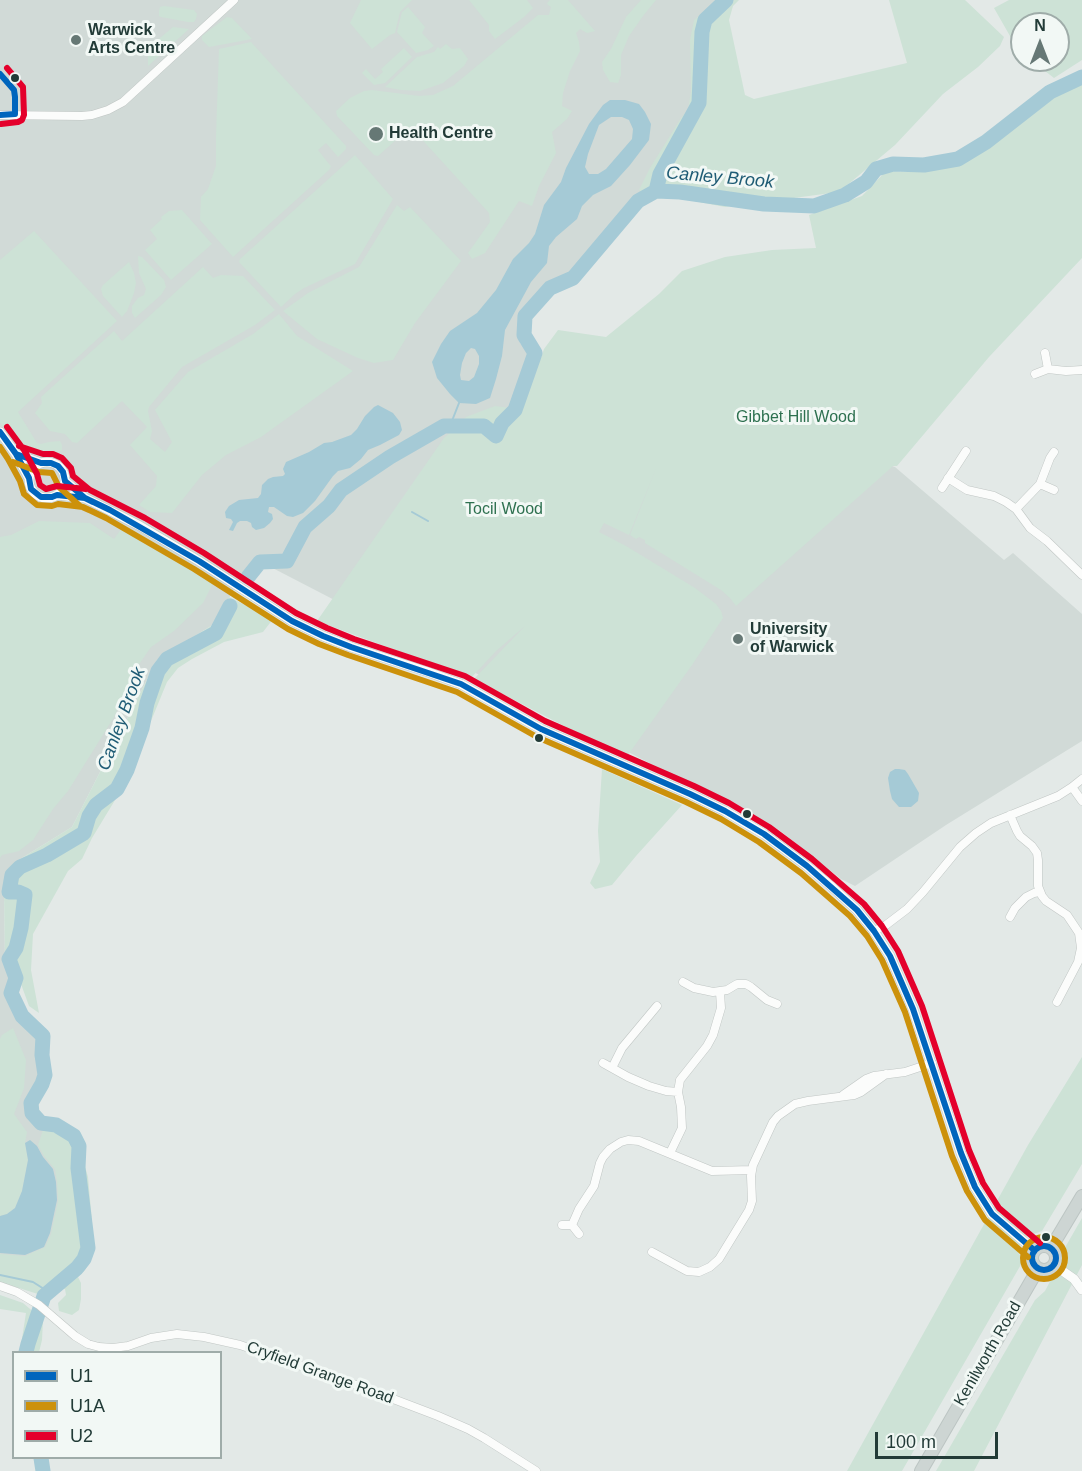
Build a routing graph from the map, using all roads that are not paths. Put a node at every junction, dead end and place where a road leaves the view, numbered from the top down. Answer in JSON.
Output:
{"nodes":[{"id":1,"x":234,"y":0,"type":"edge"},
{"id":2,"x":0,"y":115,"type":"edge"},
{"id":3,"x":1045,"y":353,"type":"dead end"},
{"id":4,"x":1048,"y":369,"type":"junction"},
{"id":5,"x":1082,"y":370,"type":"edge"},
{"id":6,"x":1035,"y":374,"type":"dead end"},
{"id":7,"x":0,"y":432,"type":"edge"},
{"id":8,"x":966,"y":451,"type":"dead end"},
{"id":9,"x":1054,"y":452,"type":"dead end"},
{"id":10,"x":15,"y":454,"type":"junction"},
{"id":11,"x":41,"y":464,"type":"junction"},
{"id":12,"x":29,"y":478,"type":"junction"},
{"id":13,"x":948,"y":478,"type":"junction"},
{"id":14,"x":65,"y":481,"type":"junction"},
{"id":15,"x":1040,"y":484,"type":"junction"},
{"id":16,"x":942,"y":488,"type":"dead end"},
{"id":17,"x":1054,"y":490,"type":"dead end"},
{"id":18,"x":57,"y":495,"type":"junction"},
{"id":19,"x":85,"y":498,"type":"junction"},
{"id":20,"x":1016,"y":509,"type":"junction"},
{"id":21,"x":1082,"y":575,"type":"edge"},
{"id":22,"x":1082,"y":779,"type":"edge"},
{"id":23,"x":1072,"y":787,"type":"junction"},
{"id":24,"x":1082,"y":801,"type":"edge"},
{"id":25,"x":1010,"y":815,"type":"junction"},
{"id":26,"x":1039,"y":892,"type":"junction"},
{"id":27,"x":1010,"y":917,"type":"dead end"},
{"id":28,"x":874,"y":931,"type":"junction"},
{"id":29,"x":1080,"y":933,"type":"edge"},
{"id":30,"x":1058,"y":981,"type":"dead end"},
{"id":31,"x":682,"y":982,"type":"dead end"},
{"id":32,"x":1066,"y":984,"type":"junction"},
{"id":33,"x":720,"y":992,"type":"junction"},
{"id":34,"x":1057,"y":1002,"type":"dead end"},
{"id":35,"x":777,"y":1004,"type":"dead end"},
{"id":36,"x":657,"y":1006,"type":"dead end"},
{"id":37,"x":603,"y":1063,"type":"dead end"},
{"id":38,"x":932,"y":1063,"type":"junction"},
{"id":39,"x":612,"y":1068,"type":"junction"},
{"id":40,"x":678,"y":1092,"type":"junction"},
{"id":41,"x":670,"y":1154,"type":"junction"},
{"id":42,"x":752,"y":1170,"type":"junction"},
{"id":43,"x":1082,"y":1196,"type":"edge"},
{"id":44,"x":562,"y":1225,"type":"dead end"},
{"id":45,"x":572,"y":1225,"type":"junction"},
{"id":46,"x":579,"y":1234,"type":"dead end"},
{"id":47,"x":1051,"y":1248,"type":"junction"},
{"id":48,"x":1034,"y":1250,"type":"junction"},
{"id":49,"x":652,"y":1252,"type":"dead end"},
{"id":50,"x":1054,"y":1265,"type":"junction"},
{"id":51,"x":1038,"y":1269,"type":"junction"},
{"id":52,"x":0,"y":1286,"type":"edge"},
{"id":53,"x":1082,"y":1290,"type":"edge"},
{"id":54,"x":536,"y":1471,"type":"edge"},
{"id":55,"x":921,"y":1471,"type":"edge"}],
"edges":[{"from":1,"to":2,"type":"street"},
{"from":3,"to":4,"type":"street"},
{"from":4,"to":5,"type":"street"},
{"from":4,"to":6,"type":"street"},
{"from":7,"to":10,"type":"street"},
{"from":8,"to":13,"type":"street"},
{"from":9,"to":15,"type":"street"},
{"from":10,"to":11,"type":"street"},
{"from":10,"to":12,"type":"street"},
{"from":11,"to":12,"type":"street"},
{"from":11,"to":14,"type":"street"},
{"from":12,"to":18,"type":"street"},
{"from":13,"to":16,"type":"street"},
{"from":13,"to":20,"type":"street"},
{"from":14,"to":18,"type":"street"},
{"from":14,"to":19,"type":"street"},
{"from":15,"to":17,"type":"street"},
{"from":15,"to":20,"type":"street"},
{"from":18,"to":19,"type":"street"},
{"from":19,"to":28,"type":"street"},
{"from":20,"to":21,"type":"street"},
{"from":22,"to":23,"type":"street"},
{"from":23,"to":24,"type":"street"},
{"from":23,"to":25,"type":"street"},
{"from":25,"to":26,"type":"street"},
{"from":25,"to":28,"type":"street"},
{"from":26,"to":27,"type":"street"},
{"from":26,"to":29,"type":"street"},
{"from":28,"to":38,"type":"street"},
{"from":29,"to":32,"type":"street"},
{"from":30,"to":32,"type":"street"},
{"from":31,"to":33,"type":"street"},
{"from":32,"to":34,"type":"street"},
{"from":33,"to":35,"type":"street"},
{"from":33,"to":40,"type":"street"},
{"from":36,"to":39,"type":"street"},
{"from":37,"to":39,"type":"street"},
{"from":38,"to":42,"type":"street"},
{"from":38,"to":48,"type":"street"},
{"from":39,"to":40,"type":"street"},
{"from":40,"to":41,"type":"street"},
{"from":41,"to":42,"type":"street"},
{"from":41,"to":45,"type":"street"},
{"from":42,"to":49,"type":"street"},
{"from":43,"to":47,"type":"main road"},
{"from":44,"to":45,"type":"street"},
{"from":45,"to":46,"type":"street"},
{"from":47,"to":48,"type":"main road"},
{"from":47,"to":50,"type":"main road"},
{"from":48,"to":51,"type":"main road"},
{"from":50,"to":51,"type":"main road"},
{"from":50,"to":53,"type":"street"},
{"from":51,"to":55,"type":"main road","name":"Kenilworth Road"},
{"from":52,"to":54,"type":"street","name":"Cryfield Grange Road"}]}
